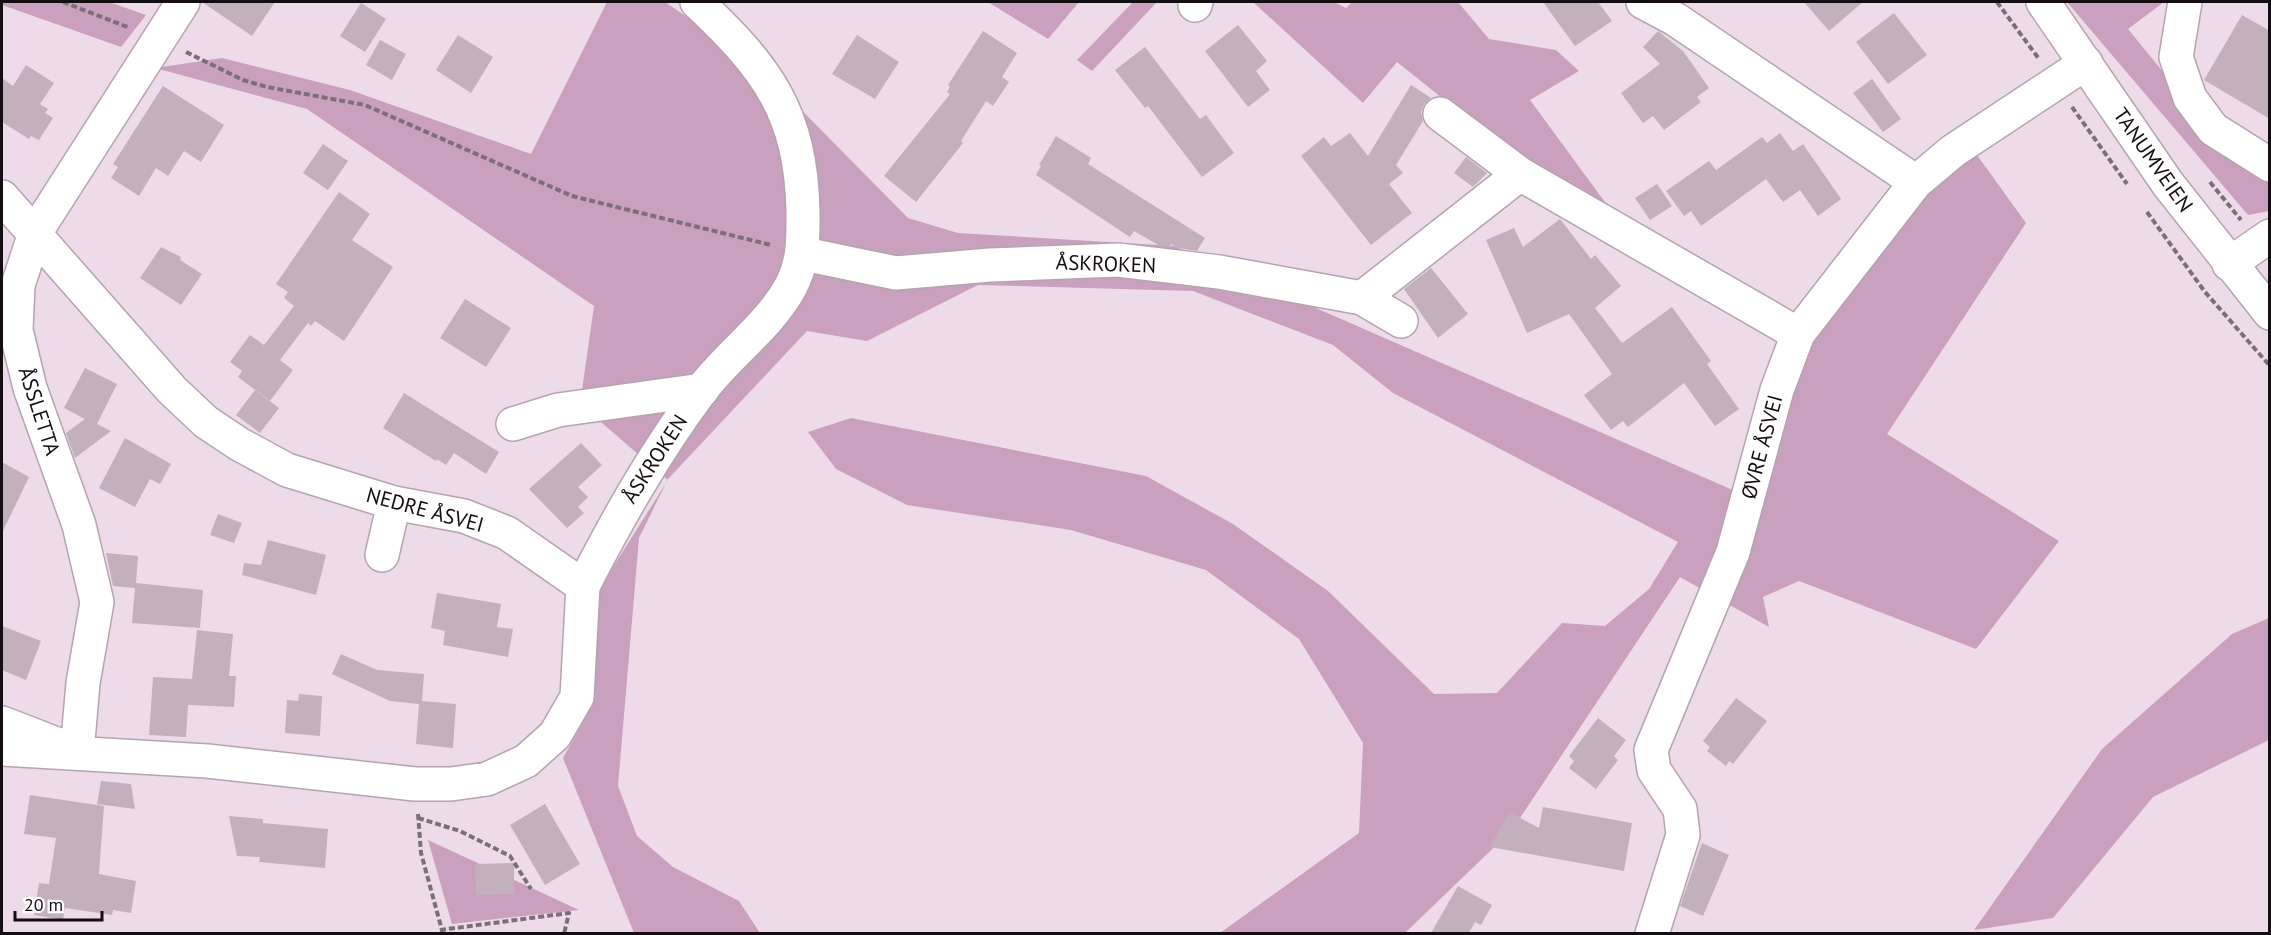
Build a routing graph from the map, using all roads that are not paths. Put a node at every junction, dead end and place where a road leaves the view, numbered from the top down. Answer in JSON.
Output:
{"nodes":[{"id":1,"x":183,"y":2,"type":"edge"},
{"id":2,"x":697,"y":2,"type":"edge"},
{"id":3,"x":1643,"y":2,"type":"edge"},
{"id":4,"x":2043,"y":2,"type":"edge"},
{"id":5,"x":2185,"y":2,"type":"edge"},
{"id":6,"x":2086,"y":63,"type":"junction"},
{"id":7,"x":1440,"y":114,"type":"dead end"},
{"id":8,"x":2270,"y":165,"type":"edge"},
{"id":9,"x":1520,"y":174,"type":"junction"},
{"id":10,"x":1917,"y":182,"type":"junction"},
{"id":11,"x":2,"y":197,"type":"edge"},
{"id":12,"x":2270,"y":236,"type":"edge"},
{"id":13,"x":20,"y":251,"type":"edge"},
{"id":14,"x":804,"y":254,"type":"junction"},
{"id":15,"x":2229,"y":264,"type":"junction"},
{"id":16,"x":1362,"y":298,"type":"junction"},
{"id":17,"x":2270,"y":313,"type":"edge"},
{"id":18,"x":1401,"y":321,"type":"dead end"},
{"id":19,"x":1798,"y":334,"type":"junction"},
{"id":20,"x":702,"y":390,"type":"junction"},
{"id":21,"x":513,"y":424,"type":"dead end"},
{"id":22,"x":394,"y":503,"type":"junction"},
{"id":23,"x":382,"y":555,"type":"dead end"},
{"id":24,"x":583,"y":586,"type":"junction"},
{"id":25,"x":2,"y":723,"type":"edge"},
{"id":26,"x":2,"y":749,"type":"edge"},
{"id":27,"x":77,"y":752,"type":"junction"},
{"id":28,"x":1652,"y":933,"type":"edge"}],
"edges":[{"from":1,"to":13,"type":"street","name":"ÅSSLETTA"},
{"from":2,"to":14,"type":"street","name":"ÅSKROKEN"},
{"from":3,"to":10,"type":"street"},
{"from":4,"to":6,"type":"street","name":"TANUMVEIEN"},
{"from":5,"to":8,"type":"street"},
{"from":6,"to":10,"type":"street","name":"ØVRE ÅSVEI"},
{"from":6,"to":15,"type":"street","name":"TANUMVEIEN"},
{"from":7,"to":9,"type":"street"},
{"from":9,"to":16,"type":"street"},
{"from":9,"to":19,"type":"street"},
{"from":10,"to":19,"type":"street","name":"ØVRE ÅSVEI"},
{"from":11,"to":13,"type":"street","name":"NEDRE ÅSVEI"},
{"from":12,"to":15,"type":"street"},
{"from":13,"to":22,"type":"street","name":"NEDRE ÅSVEI"},
{"from":13,"to":27,"type":"street","name":"ÅSSLETTA"},
{"from":14,"to":16,"type":"street","name":"ÅSKROKEN"},
{"from":14,"to":20,"type":"street","name":"ÅSKROKEN"},
{"from":15,"to":17,"type":"street","name":"TANUMVEIEN"},
{"from":16,"to":18,"type":"street","name":"ÅSKROKEN"},
{"from":19,"to":28,"type":"street","name":"ØVRE ÅSVEI"},
{"from":20,"to":21,"type":"street"},
{"from":20,"to":24,"type":"street","name":"ÅSKROKEN"},
{"from":22,"to":23,"type":"street"},
{"from":22,"to":24,"type":"street","name":"NEDRE ÅSVEI"},
{"from":24,"to":27,"type":"street"},
{"from":25,"to":27,"type":"street"},
{"from":26,"to":27,"type":"street"}]}
